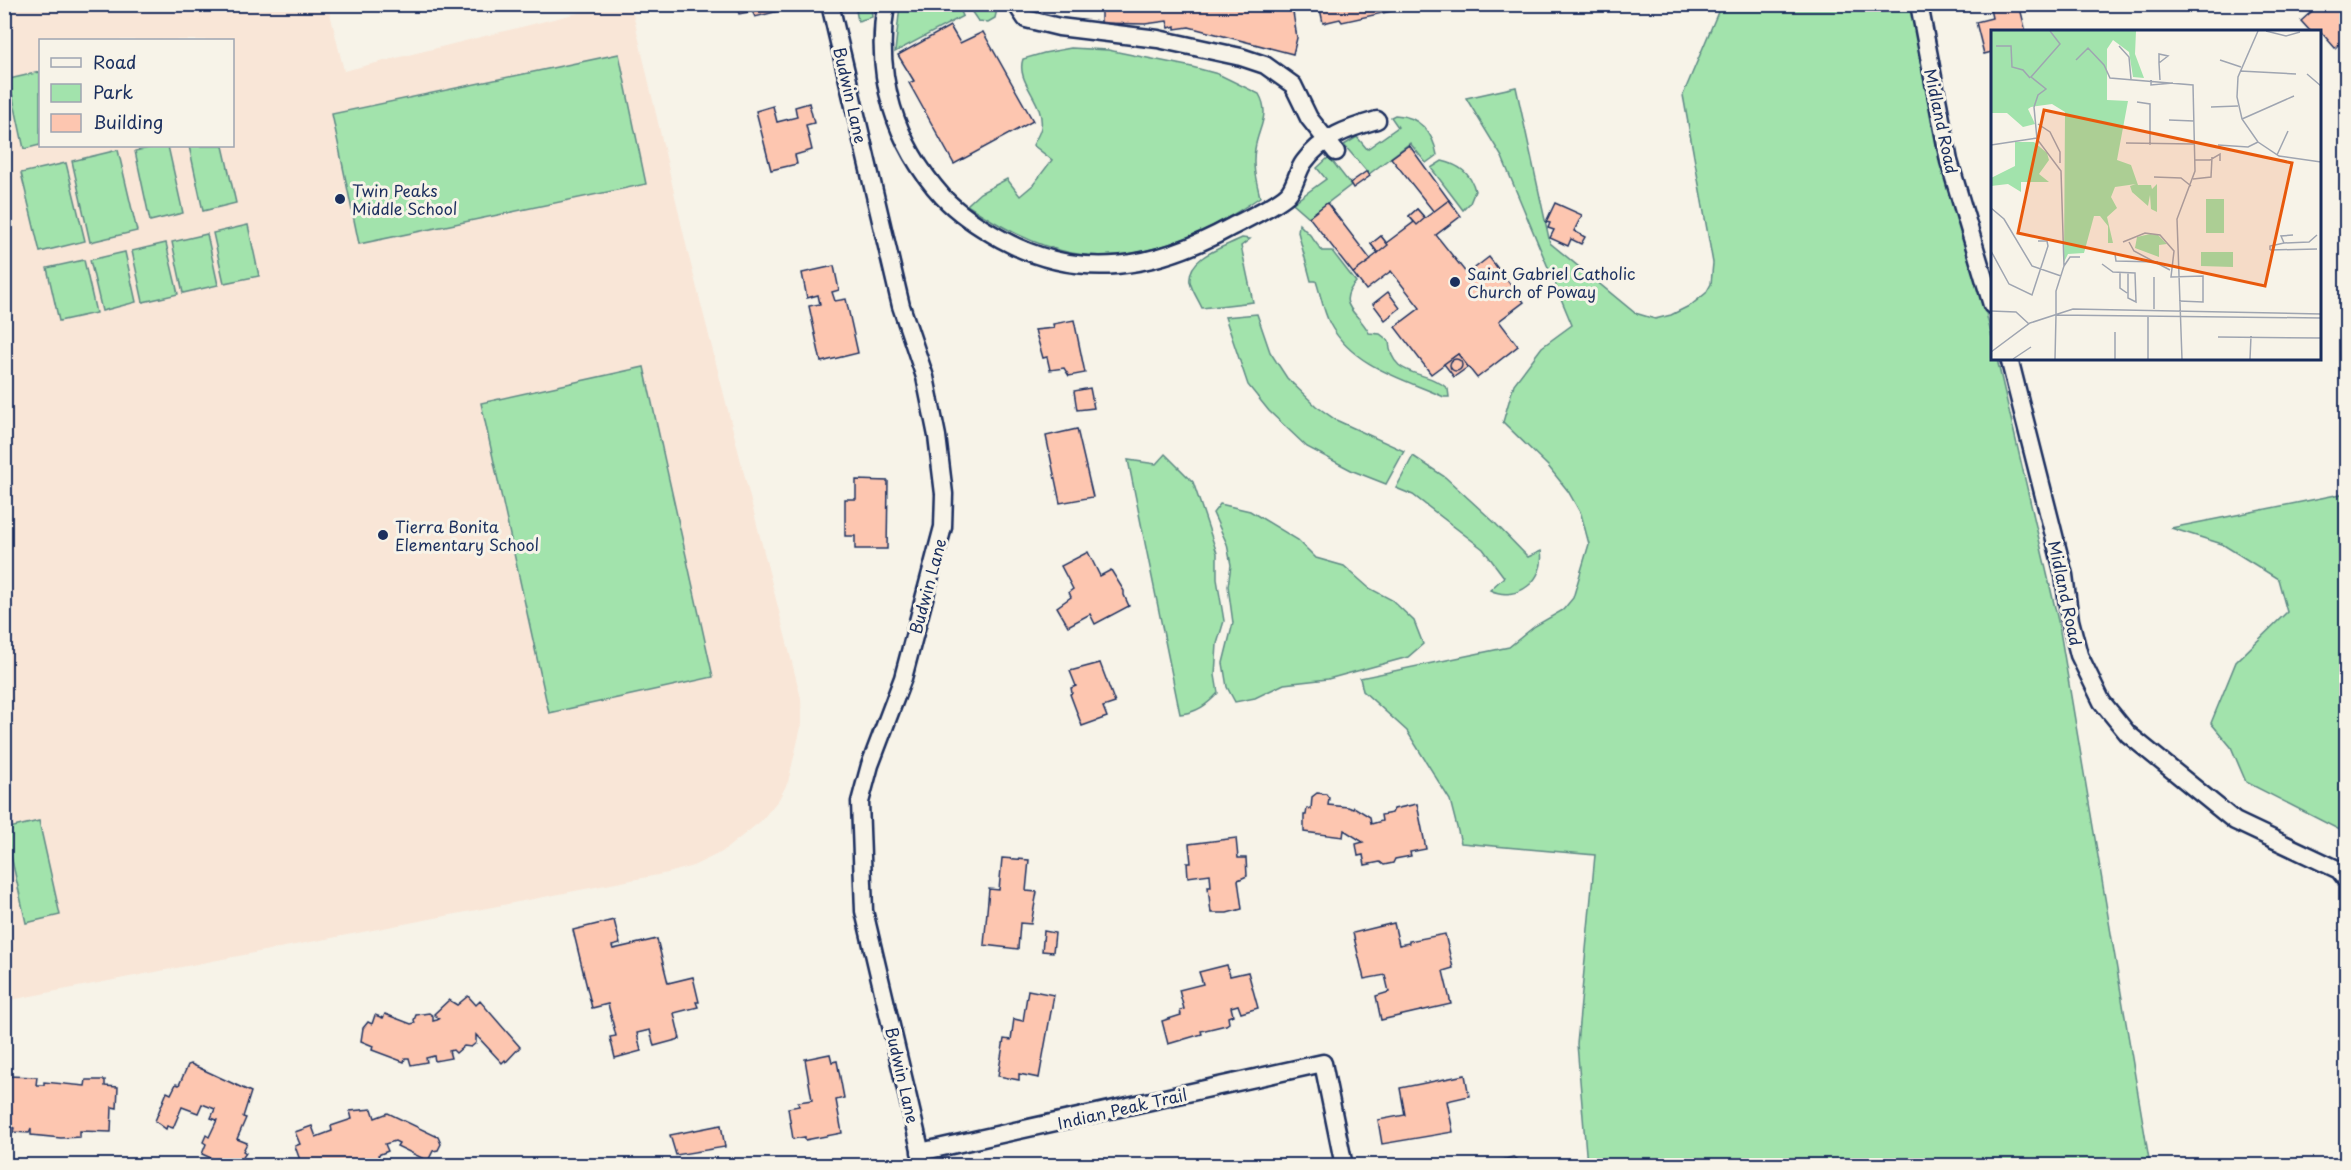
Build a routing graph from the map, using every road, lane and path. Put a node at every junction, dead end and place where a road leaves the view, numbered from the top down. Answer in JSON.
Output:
{"nodes":[{"id":1,"x":830,"y":4,"type":"edge"},
{"id":2,"x":886,"y":4,"type":"edge"},
{"id":3,"x":1016,"y":4,"type":"edge"},
{"id":4,"x":1919,"y":4,"type":"edge"},
{"id":5,"x":1377,"y":120,"type":"dead end"},
{"id":6,"x":1331,"y":146,"type":"junction"},
{"id":7,"x":1991,"y":301,"type":"edge"},
{"id":8,"x":2010,"y":360,"type":"edge"},
{"id":9,"x":2346,"y":879,"type":"edge"},
{"id":10,"x":922,"y":1159,"type":"edge"},
{"id":11,"x":1344,"y":1166,"type":"edge"}],
"edges":[{"from":1,"to":10,"type":"street","name":"Budwin Lane"},
{"from":2,"to":6,"type":"street"},
{"from":3,"to":6,"type":"street"},
{"from":4,"to":7,"type":"street","name":"Midland Road"},
{"from":5,"to":6,"type":"street"},
{"from":8,"to":9,"type":"street","name":"Midland Road"},
{"from":10,"to":11,"type":"street","name":"Indian Peak Trail"}]}
